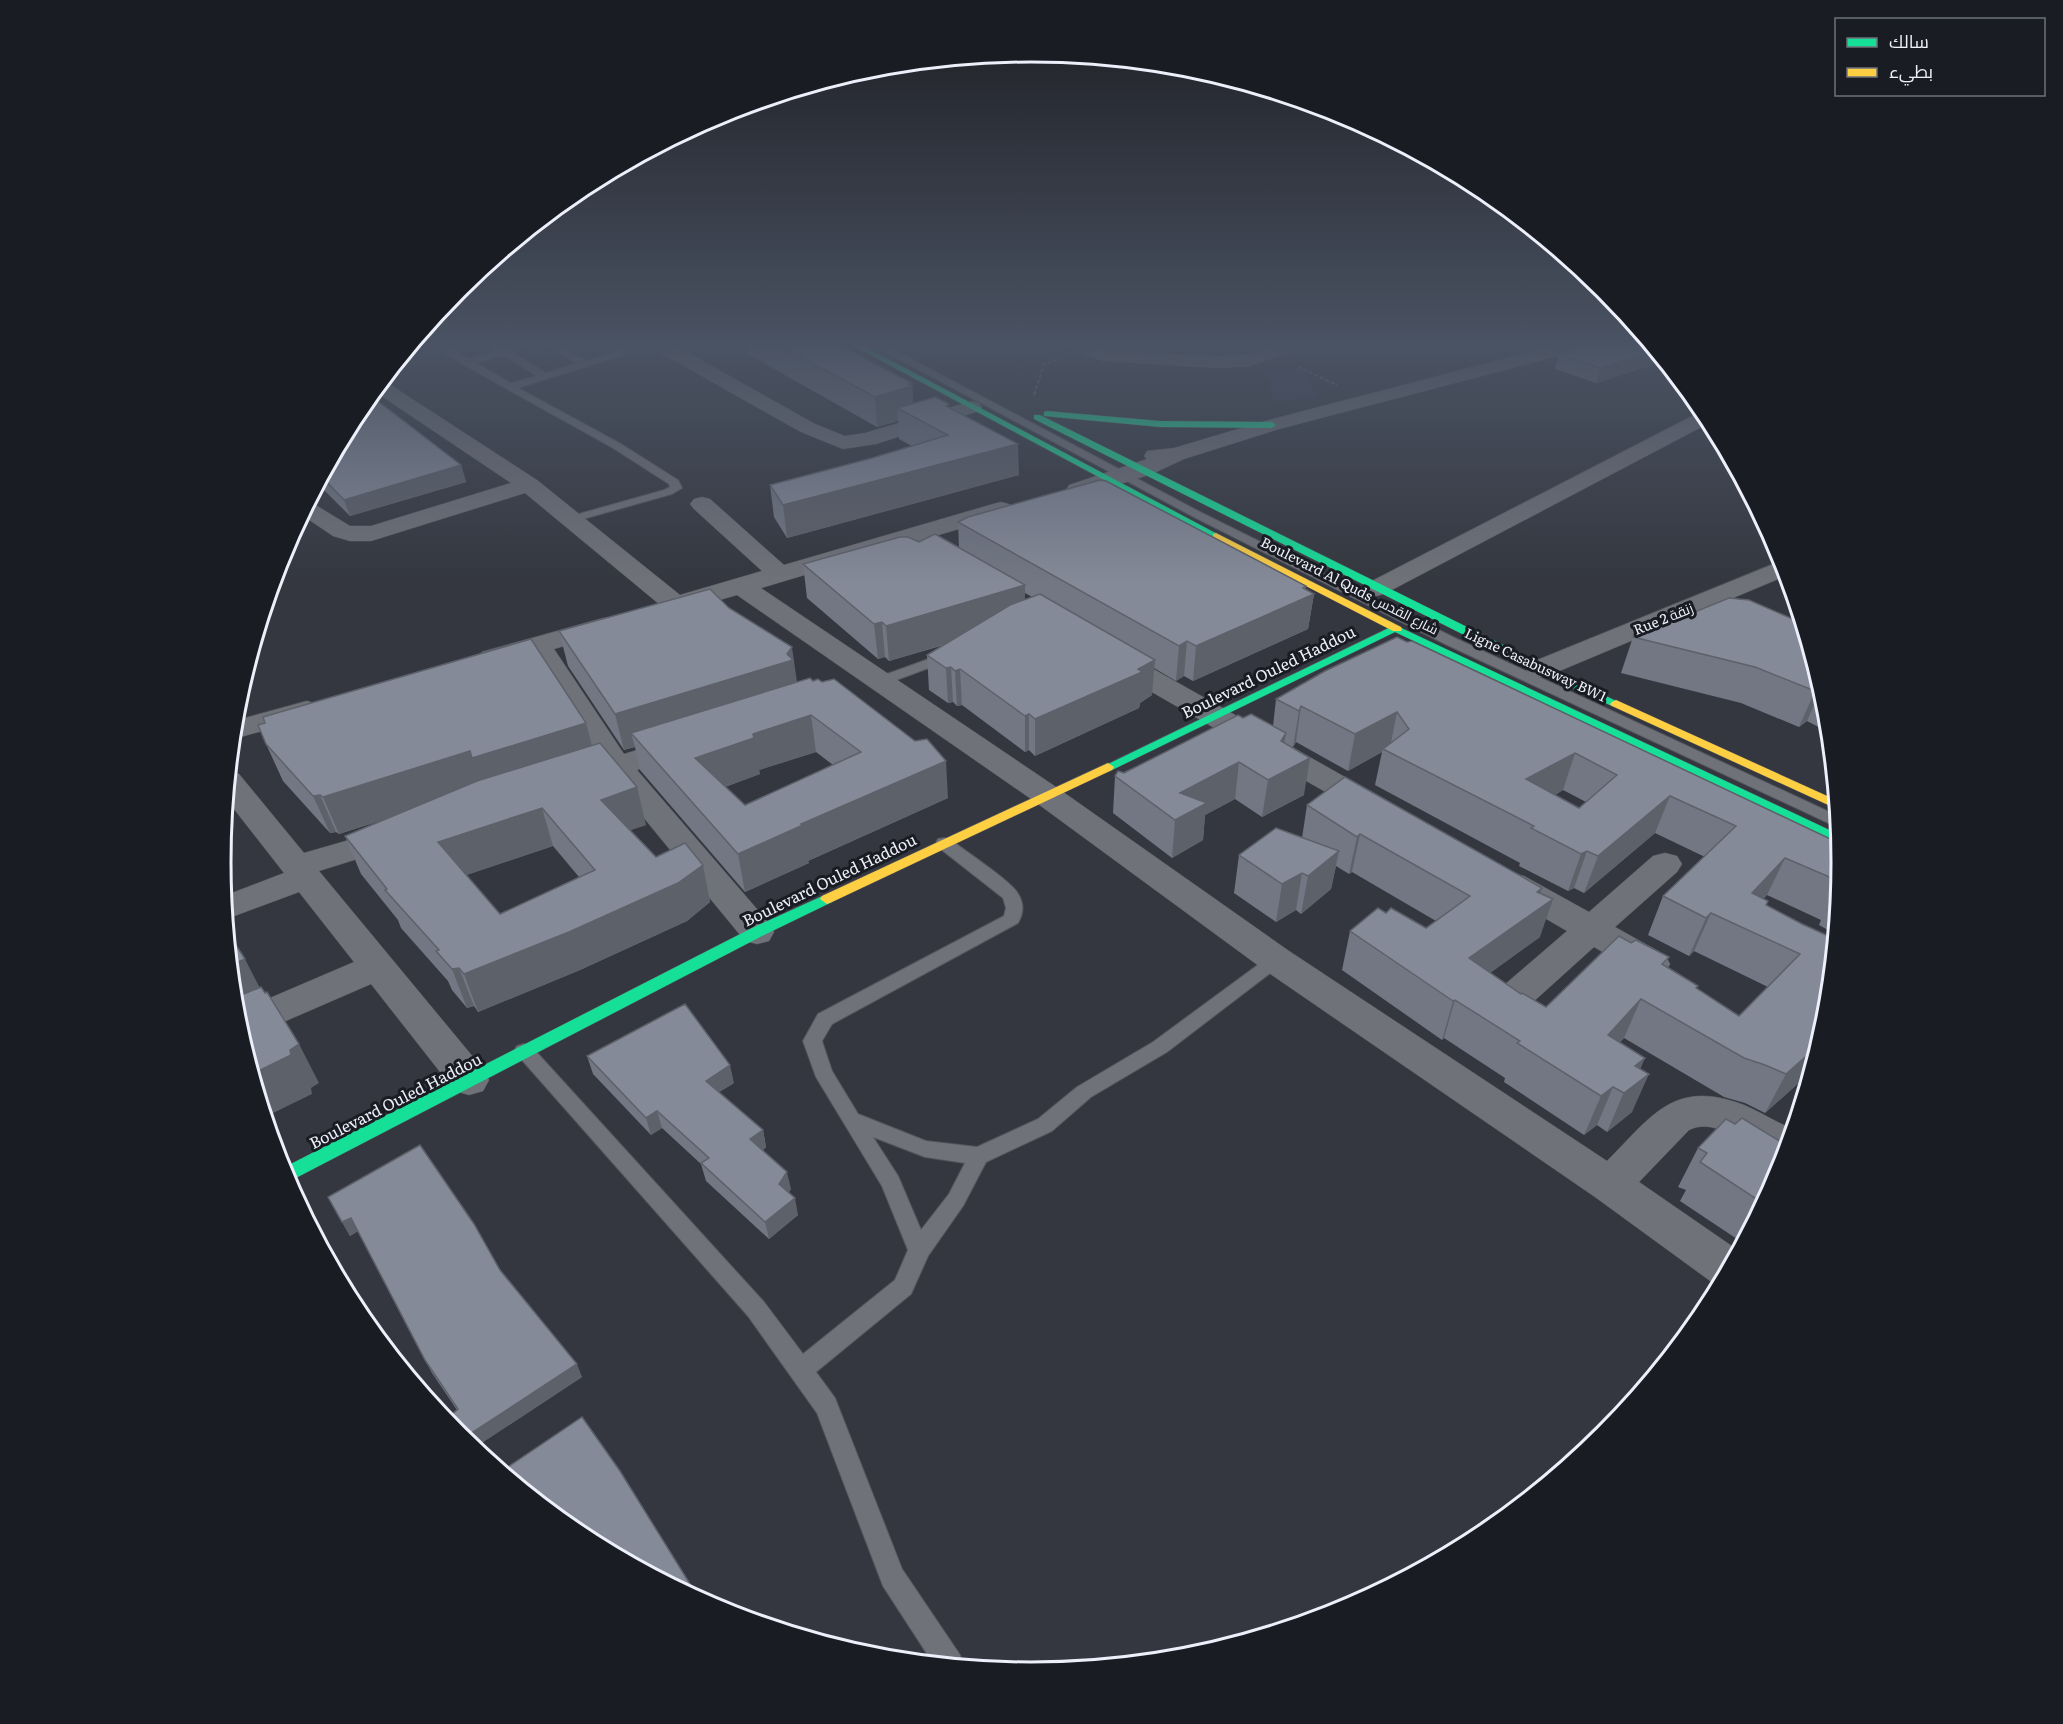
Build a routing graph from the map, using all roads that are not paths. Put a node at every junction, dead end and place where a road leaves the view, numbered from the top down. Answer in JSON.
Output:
{"nodes":[{"id":1,"x":437,"y":423,"type":"edge"},
{"id":2,"x":576,"y":423,"type":"edge"},
{"id":3,"x":800,"y":423,"type":"edge"},
{"id":4,"x":917,"y":423,"type":"edge"},
{"id":5,"x":1013,"y":423,"type":"edge"},
{"id":6,"x":1031,"y":423,"type":"edge"},
{"id":7,"x":1034,"y":423,"type":"edge"},
{"id":8,"x":1045,"y":423,"type":"edge"},
{"id":9,"x":1153,"y":423,"type":"edge"},
{"id":10,"x":1278,"y":423,"type":"edge"},
{"id":11,"x":1692,"y":423,"type":"edge"},
{"id":12,"x":1272,"y":425,"type":"junction"},
{"id":13,"x":1123,"y":471,"type":"junction"},
{"id":14,"x":529,"y":485,"type":"junction"},
{"id":15,"x":702,"y":504,"type":"dead end"},
{"id":16,"x":312,"y":512,"type":"edge"},
{"id":17,"x":572,"y":519,"type":"junction"},
{"id":18,"x":907,"y":537,"type":"junction"},
{"id":19,"x":937,"y":555,"type":"edge"},
{"id":20,"x":1777,"y":571,"type":"edge"},
{"id":21,"x":780,"y":574,"type":"junction"},
{"id":22,"x":740,"y":585,"type":"junction"},
{"id":23,"x":1377,"y":588,"type":"junction"},
{"id":24,"x":1712,"y":598,"type":"junction"},
{"id":25,"x":652,"y":611,"type":"junction"},
{"id":26,"x":1744,"y":611,"type":"edge"},
{"id":27,"x":1395,"y":628,"type":"junction"},
{"id":28,"x":538,"y":645,"type":"junction"},
{"id":29,"x":1096,"y":648,"type":"edge"},
{"id":30,"x":957,"y":652,"type":"edge"},
{"id":31,"x":471,"y":664,"type":"edge"},
{"id":32,"x":1540,"y":669,"type":"junction"},
{"id":33,"x":878,"y":682,"type":"junction"},
{"id":34,"x":844,"y":693,"type":"edge"},
{"id":35,"x":335,"y":702,"type":"edge"},
{"id":36,"x":1213,"y":717,"type":"junction"},
{"id":37,"x":243,"y":728,"type":"edge"},
{"id":38,"x":708,"y":737,"type":"edge"},
{"id":39,"x":617,"y":766,"type":"junction"},
{"id":40,"x":549,"y":788,"type":"edge"},
{"id":41,"x":1045,"y":794,"type":"junction"},
{"id":42,"x":234,"y":795,"type":"edge"},
{"id":43,"x":1829,"y":801,"type":"edge"},
{"id":44,"x":1830,"y":810,"type":"edge"},
{"id":45,"x":1830,"y":819,"type":"edge"},
{"id":46,"x":1397,"y":820,"type":"edge"},
{"id":47,"x":423,"y":828,"type":"edge"},
{"id":48,"x":1831,"y":836,"type":"edge"},
{"id":49,"x":944,"y":843,"type":"junction"},
{"id":50,"x":1665,"y":864,"type":"dead end"},
{"id":51,"x":301,"y":872,"type":"junction"},
{"id":52,"x":1489,"y":872,"type":"edge"},
{"id":53,"x":233,"y":904,"type":"edge"},
{"id":54,"x":1591,"y":929,"type":"junction"},
{"id":55,"x":757,"y":932,"type":"junction"},
{"id":56,"x":1276,"y":960,"type":"junction"},
{"id":57,"x":378,"y":966,"type":"junction"},
{"id":58,"x":1679,"y":979,"type":"edge"},
{"id":59,"x":1509,"y":1002,"type":"edge"},
{"id":60,"x":247,"y":1023,"type":"edge"},
{"id":61,"x":524,"y":1051,"type":"junction"},
{"id":62,"x":469,"y":1080,"type":"junction"},
{"id":63,"x":851,"y":1120,"type":"junction"},
{"id":64,"x":1782,"y":1141,"type":"edge"},
{"id":65,"x":979,"y":1156,"type":"junction"},
{"id":66,"x":293,"y":1171,"type":"edge"},
{"id":67,"x":1610,"y":1185,"type":"junction"},
{"id":68,"x":919,"y":1250,"type":"junction"},
{"id":69,"x":1723,"y":1265,"type":"edge"},
{"id":70,"x":801,"y":1370,"type":"junction"},
{"id":71,"x":945,"y":1658,"type":"edge"}],
"edges":[{"from":1,"to":14,"type":"street"},
{"from":2,"to":17,"type":"lane"},
{"from":3,"to":4,"type":"street"},
{"from":5,"to":13,"type":"main road","name":"Boulevard Al Quds شارع القدس"},
{"from":6,"to":13,"type":"lane","name":"Ligne Casabusway BW1"},
{"from":7,"to":13,"type":"lane","name":"Ligne Casabusway BW1"},
{"from":8,"to":13,"type":"main road","name":"Boulevard Al Quds شارع القدس"},
{"from":9,"to":12,"type":"main road"},
{"from":10,"to":12,"type":"street"},
{"from":11,"to":23,"type":"street"},
{"from":12,"to":13,"type":"street"},
{"from":13,"to":18,"type":"street"},
{"from":13,"to":23,"type":"main road","name":"Boulevard Al Quds شارع القدس"},
{"from":13,"to":27,"type":"main road","name":"Boulevard Al Quds شارع القدس"},
{"from":13,"to":44,"type":"lane","name":"Ligne Casabusway BW1"},
{"from":13,"to":45,"type":"lane","name":"Ligne Casabusway BW1"},
{"from":14,"to":16,"type":"street"},
{"from":14,"to":17,"type":"street"},
{"from":15,"to":21,"type":"street"},
{"from":17,"to":25,"type":"street"},
{"from":18,"to":19,"type":"street"},
{"from":18,"to":21,"type":"street"},
{"from":20,"to":24,"type":"street","name":"Rue 2 زنقة"},
{"from":21,"to":22,"type":"street"},
{"from":22,"to":25,"type":"street"},
{"from":22,"to":33,"type":"street"},
{"from":23,"to":32,"type":"main road","name":"Boulevard Al Quds شارع القدس"},
{"from":24,"to":26,"type":"street"},
{"from":24,"to":32,"type":"street","name":"Rue 2 زنقة"},
{"from":25,"to":28,"type":"street"},
{"from":27,"to":36,"type":"main road","name":"Boulevard Ouled Haddou"},
{"from":27,"to":48,"type":"main road","name":"Boulevard Al Quds شارع القدس"},
{"from":28,"to":31,"type":"street"},
{"from":28,"to":39,"type":"street"},
{"from":29,"to":36,"type":"street"},
{"from":30,"to":33,"type":"lane"},
{"from":32,"to":43,"type":"main road","name":"Boulevard Al Quds شارع القدس"},
{"from":33,"to":34,"type":"street"},
{"from":33,"to":41,"type":"street"},
{"from":35,"to":37,"type":"street"},
{"from":36,"to":41,"type":"main road","name":"Boulevard Ouled Haddou"},
{"from":36,"to":46,"type":"street"},
{"from":38,"to":39,"type":"street"},
{"from":39,"to":40,"type":"street"},
{"from":39,"to":55,"type":"street"},
{"from":41,"to":49,"type":"main road","name":"Boulevard Ouled Haddou"},
{"from":41,"to":56,"type":"street"},
{"from":42,"to":51,"type":"street"},
{"from":47,"to":51,"type":"street"},
{"from":49,"to":55,"type":"main road","name":"Boulevard Ouled Haddou"},
{"from":49,"to":63,"type":"lane"},
{"from":50,"to":54,"type":"street"},
{"from":51,"to":53,"type":"street"},
{"from":51,"to":57,"type":"street"},
{"from":52,"to":54,"type":"street"},
{"from":54,"to":58,"type":"street"},
{"from":54,"to":59,"type":"street"},
{"from":55,"to":61,"type":"main road","name":"Boulevard Ouled Haddou"},
{"from":56,"to":65,"type":"lane"},
{"from":56,"to":67,"type":"street"},
{"from":57,"to":60,"type":"street"},
{"from":57,"to":62,"type":"street"},
{"from":61,"to":62,"type":"main road","name":"Boulevard Ouled Haddou"},
{"from":61,"to":70,"type":"lane"},
{"from":62,"to":66,"type":"main road","name":"Boulevard Ouled Haddou"},
{"from":63,"to":65,"type":"lane"},
{"from":63,"to":68,"type":"lane"},
{"from":64,"to":67,"type":"street"},
{"from":65,"to":68,"type":"lane"},
{"from":67,"to":69,"type":"street"},
{"from":68,"to":70,"type":"lane"},
{"from":70,"to":71,"type":"lane"}]}
